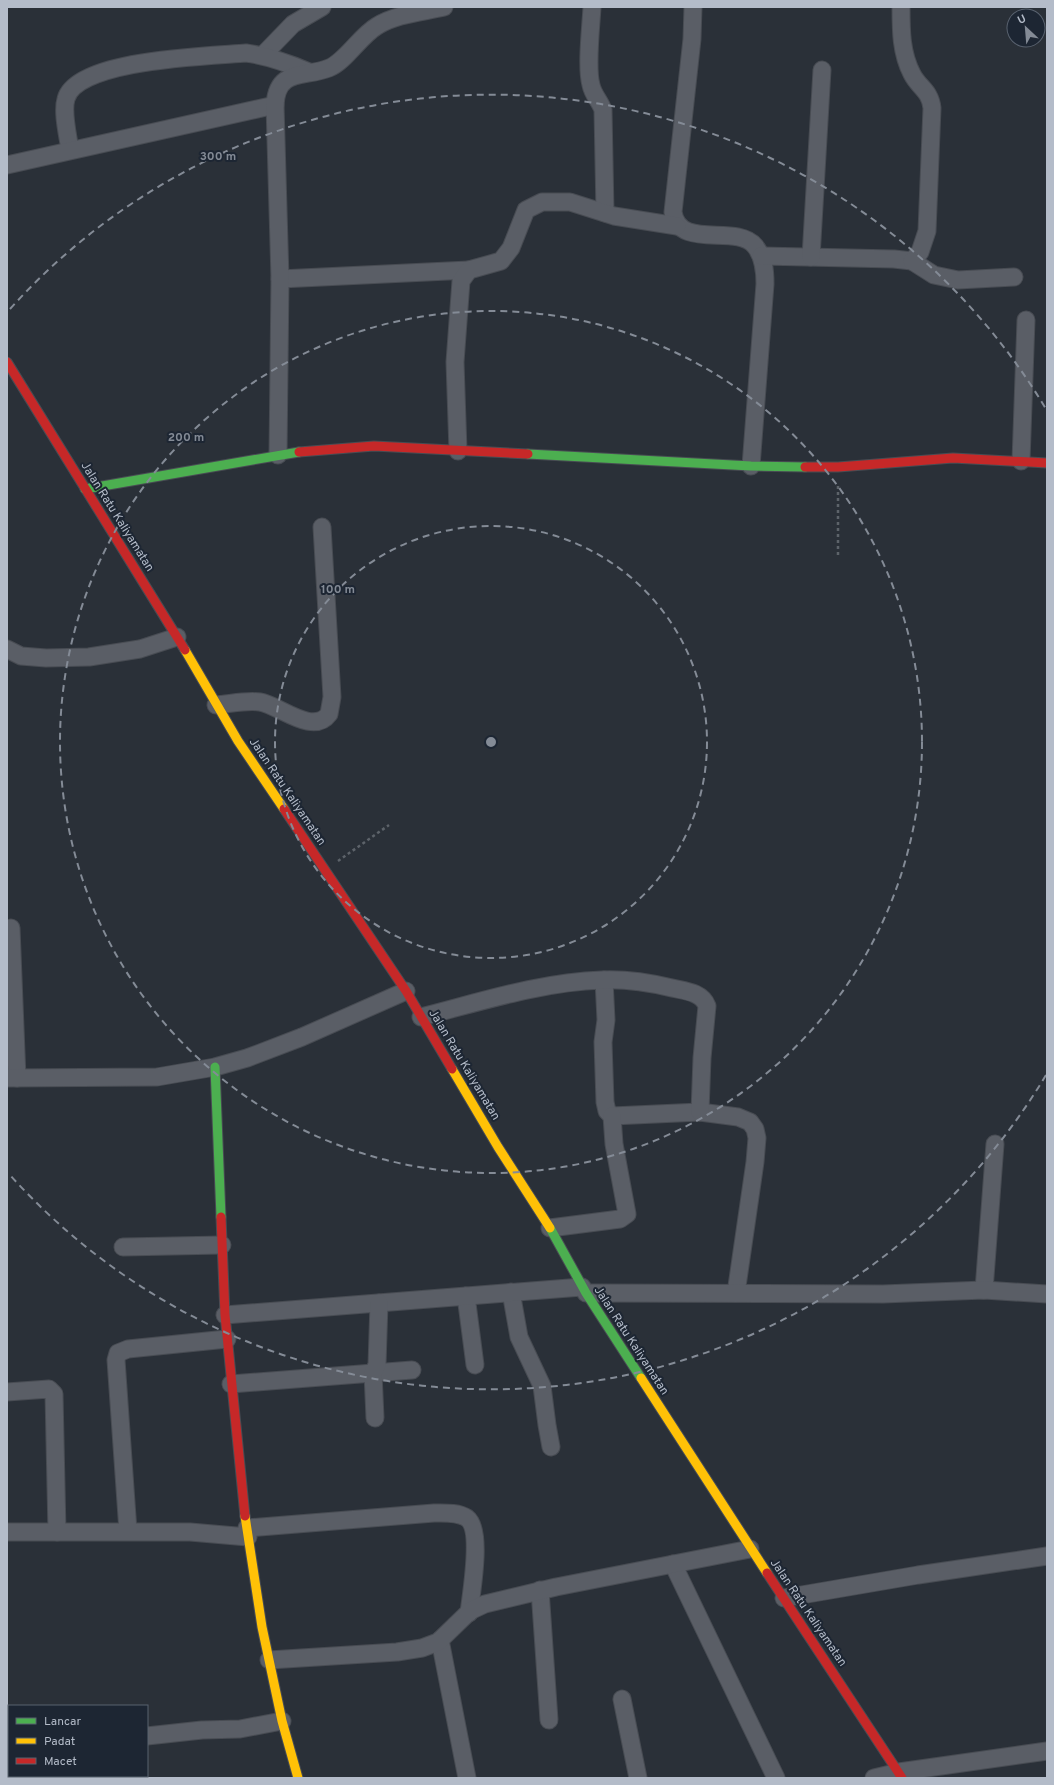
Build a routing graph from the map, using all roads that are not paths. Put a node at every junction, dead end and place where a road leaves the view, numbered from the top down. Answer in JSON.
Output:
{"nodes":[{"id":1,"x":322,"y":7,"type":"edge"},
{"id":2,"x":444,"y":7,"type":"edge"},
{"id":3,"x":592,"y":7,"type":"edge"},
{"id":4,"x":693,"y":7,"type":"edge"},
{"id":5,"x":900,"y":7,"type":"edge"},
{"id":6,"x":422,"y":10,"type":"edge"},
{"id":7,"x":263,"y":55,"type":"junction"},
{"id":8,"x":822,"y":70,"type":"dead end"},
{"id":9,"x":309,"y":72,"type":"junction"},
{"id":10,"x":276,"y":104,"type":"junction"},
{"id":11,"x":70,"y":150,"type":"junction"},
{"id":12,"x":7,"y":165,"type":"edge"},
{"id":13,"x":605,"y":213,"type":"junction"},
{"id":14,"x":677,"y":226,"type":"junction"},
{"id":15,"x":761,"y":256,"type":"junction"},
{"id":16,"x":811,"y":257,"type":"junction"},
{"id":17,"x":912,"y":261,"type":"junction"},
{"id":18,"x":469,"y":270,"type":"junction"},
{"id":19,"x":1014,"y":277,"type":"dead end"},
{"id":20,"x":280,"y":279,"type":"junction"},
{"id":21,"x":1026,"y":320,"type":"dead end"},
{"id":22,"x":7,"y":362,"type":"edge"},
{"id":23,"x":458,"y":451,"type":"junction"},
{"id":24,"x":278,"y":455,"type":"junction"},
{"id":25,"x":1021,"y":461,"type":"junction"},
{"id":26,"x":1047,"y":463,"type":"edge"},
{"id":27,"x":751,"y":466,"type":"junction"},
{"id":28,"x":85,"y":490,"type":"junction"},
{"id":29,"x":322,"y":527,"type":"dead end"},
{"id":30,"x":177,"y":637,"type":"junction"},
{"id":31,"x":7,"y":649,"type":"edge"},
{"id":32,"x":216,"y":705,"type":"junction"},
{"id":33,"x":11,"y":928,"type":"dead end"},
{"id":34,"x":604,"y":980,"type":"junction"},
{"id":35,"x":406,"y":991,"type":"junction"},
{"id":36,"x":421,"y":1017,"type":"junction"},
{"id":37,"x":214,"y":1067,"type":"junction"},
{"id":38,"x":12,"y":1078,"type":"edge"},
{"id":39,"x":700,"y":1112,"type":"junction"},
{"id":40,"x":612,"y":1116,"type":"junction"},
{"id":41,"x":995,"y":1144,"type":"dead end"},
{"id":42,"x":550,"y":1228,"type":"junction"},
{"id":43,"x":222,"y":1245,"type":"junction"},
{"id":44,"x":123,"y":1247,"type":"dead end"},
{"id":45,"x":584,"y":1290,"type":"junction"},
{"id":46,"x":984,"y":1290,"type":"junction"},
{"id":47,"x":511,"y":1292,"type":"junction"},
{"id":48,"x":736,"y":1293,"type":"junction"},
{"id":49,"x":1047,"y":1294,"type":"edge"},
{"id":50,"x":466,"y":1296,"type":"junction"},
{"id":51,"x":379,"y":1303,"type":"junction"},
{"id":52,"x":225,"y":1315,"type":"junction"},
{"id":53,"x":227,"y":1339,"type":"junction"},
{"id":54,"x":475,"y":1365,"type":"dead end"},
{"id":55,"x":412,"y":1370,"type":"dead end"},
{"id":56,"x":373,"y":1373,"type":"junction"},
{"id":57,"x":231,"y":1384,"type":"junction"},
{"id":58,"x":7,"y":1392,"type":"edge"},
{"id":59,"x":375,"y":1418,"type":"dead end"},
{"id":60,"x":551,"y":1447,"type":"dead end"},
{"id":61,"x":128,"y":1531,"type":"junction"},
{"id":62,"x":7,"y":1532,"type":"edge"},
{"id":63,"x":58,"y":1532,"type":"junction"},
{"id":64,"x":248,"y":1532,"type":"junction"},
{"id":65,"x":750,"y":1549,"type":"junction"},
{"id":66,"x":1047,"y":1556,"type":"edge"},
{"id":67,"x":673,"y":1564,"type":"junction"},
{"id":68,"x":540,"y":1590,"type":"junction"},
{"id":69,"x":784,"y":1598,"type":"junction"},
{"id":70,"x":469,"y":1613,"type":"junction"},
{"id":71,"x":440,"y":1640,"type":"junction"},
{"id":72,"x":269,"y":1660,"type":"junction"},
{"id":73,"x":622,"y":1699,"type":"dead end"},
{"id":74,"x":549,"y":1720,"type":"dead end"},
{"id":75,"x":282,"y":1722,"type":"junction"},
{"id":76,"x":148,"y":1736,"type":"edge"},
{"id":77,"x":1047,"y":1751,"type":"edge"},
{"id":78,"x":900,"y":1775,"type":"edge"},
{"id":79,"x":298,"y":1778,"type":"edge"},
{"id":80,"x":467,"y":1778,"type":"edge"},
{"id":81,"x":638,"y":1778,"type":"edge"},
{"id":82,"x":776,"y":1778,"type":"edge"},
{"id":83,"x":874,"y":1778,"type":"edge"}],
"edges":[{"from":1,"to":7,"type":"street"},
{"from":2,"to":6,"type":"street"},
{"from":3,"to":13,"type":"street"},
{"from":4,"to":14,"type":"street"},
{"from":5,"to":17,"type":"street"},
{"from":6,"to":9,"type":"street"},
{"from":7,"to":9,"type":"street"},
{"from":7,"to":11,"type":"street"},
{"from":8,"to":16,"type":"street"},
{"from":9,"to":10,"type":"street"},
{"from":10,"to":11,"type":"street"},
{"from":10,"to":20,"type":"street"},
{"from":11,"to":12,"type":"street"},
{"from":13,"to":14,"type":"street"},
{"from":13,"to":18,"type":"street"},
{"from":14,"to":15,"type":"street"},
{"from":15,"to":16,"type":"street"},
{"from":15,"to":27,"type":"street"},
{"from":16,"to":17,"type":"street"},
{"from":17,"to":19,"type":"street"},
{"from":18,"to":20,"type":"street"},
{"from":18,"to":23,"type":"street"},
{"from":20,"to":24,"type":"street"},
{"from":21,"to":25,"type":"street"},
{"from":22,"to":28,"type":"street","name":"Jalan Ratu Kaliyamatan"},
{"from":23,"to":24,"type":"street"},
{"from":23,"to":27,"type":"street"},
{"from":24,"to":28,"type":"street"},
{"from":25,"to":26,"type":"street"},
{"from":25,"to":27,"type":"street"},
{"from":28,"to":30,"type":"street","name":"Jalan Ratu Kaliyamatan"},
{"from":29,"to":32,"type":"street"},
{"from":30,"to":31,"type":"street"},
{"from":30,"to":32,"type":"street","name":"Jalan Ratu Kaliyamatan"},
{"from":32,"to":35,"type":"street","name":"Jalan Ratu Kaliyamatan"},
{"from":33,"to":38,"type":"street"},
{"from":34,"to":36,"type":"street"},
{"from":34,"to":39,"type":"street"},
{"from":34,"to":40,"type":"street"},
{"from":35,"to":36,"type":"street","name":"Jalan Ratu Kaliyamatan"},
{"from":35,"to":37,"type":"street"},
{"from":36,"to":42,"type":"street","name":"Jalan Ratu Kaliyamatan"},
{"from":37,"to":38,"type":"street"},
{"from":37,"to":43,"type":"street"},
{"from":39,"to":40,"type":"street"},
{"from":39,"to":48,"type":"street"},
{"from":40,"to":42,"type":"street"},
{"from":41,"to":46,"type":"street"},
{"from":42,"to":45,"type":"street","name":"Jalan Ratu Kaliyamatan"},
{"from":43,"to":44,"type":"street"},
{"from":43,"to":52,"type":"street"},
{"from":45,"to":47,"type":"street"},
{"from":45,"to":48,"type":"street"},
{"from":45,"to":65,"type":"street","name":"Jalan Ratu Kaliyamatan"},
{"from":46,"to":48,"type":"street"},
{"from":46,"to":49,"type":"street"},
{"from":47,"to":50,"type":"street"},
{"from":47,"to":60,"type":"street"},
{"from":50,"to":51,"type":"street"},
{"from":50,"to":54,"type":"street"},
{"from":51,"to":52,"type":"street"},
{"from":51,"to":56,"type":"street"},
{"from":52,"to":53,"type":"street"},
{"from":53,"to":57,"type":"street"},
{"from":53,"to":61,"type":"street"},
{"from":55,"to":56,"type":"street"},
{"from":56,"to":57,"type":"street"},
{"from":56,"to":59,"type":"street"},
{"from":57,"to":64,"type":"street"},
{"from":58,"to":63,"type":"street"},
{"from":61,"to":63,"type":"street"},
{"from":61,"to":64,"type":"street"},
{"from":62,"to":63,"type":"street"},
{"from":64,"to":70,"type":"street"},
{"from":64,"to":72,"type":"street"},
{"from":65,"to":67,"type":"street"},
{"from":65,"to":69,"type":"street","name":"Jalan Ratu Kaliyamatan"},
{"from":66,"to":69,"type":"street"},
{"from":67,"to":68,"type":"street"},
{"from":67,"to":82,"type":"street"},
{"from":68,"to":70,"type":"street"},
{"from":68,"to":74,"type":"street"},
{"from":69,"to":78,"type":"street","name":"Jalan Ratu Kaliyamatan"},
{"from":70,"to":71,"type":"street"},
{"from":71,"to":72,"type":"street"},
{"from":71,"to":80,"type":"street"},
{"from":72,"to":75,"type":"street"},
{"from":73,"to":81,"type":"street"},
{"from":75,"to":76,"type":"street"},
{"from":75,"to":79,"type":"street"},
{"from":77,"to":78,"type":"street"},
{"from":78,"to":83,"type":"street"}]}
